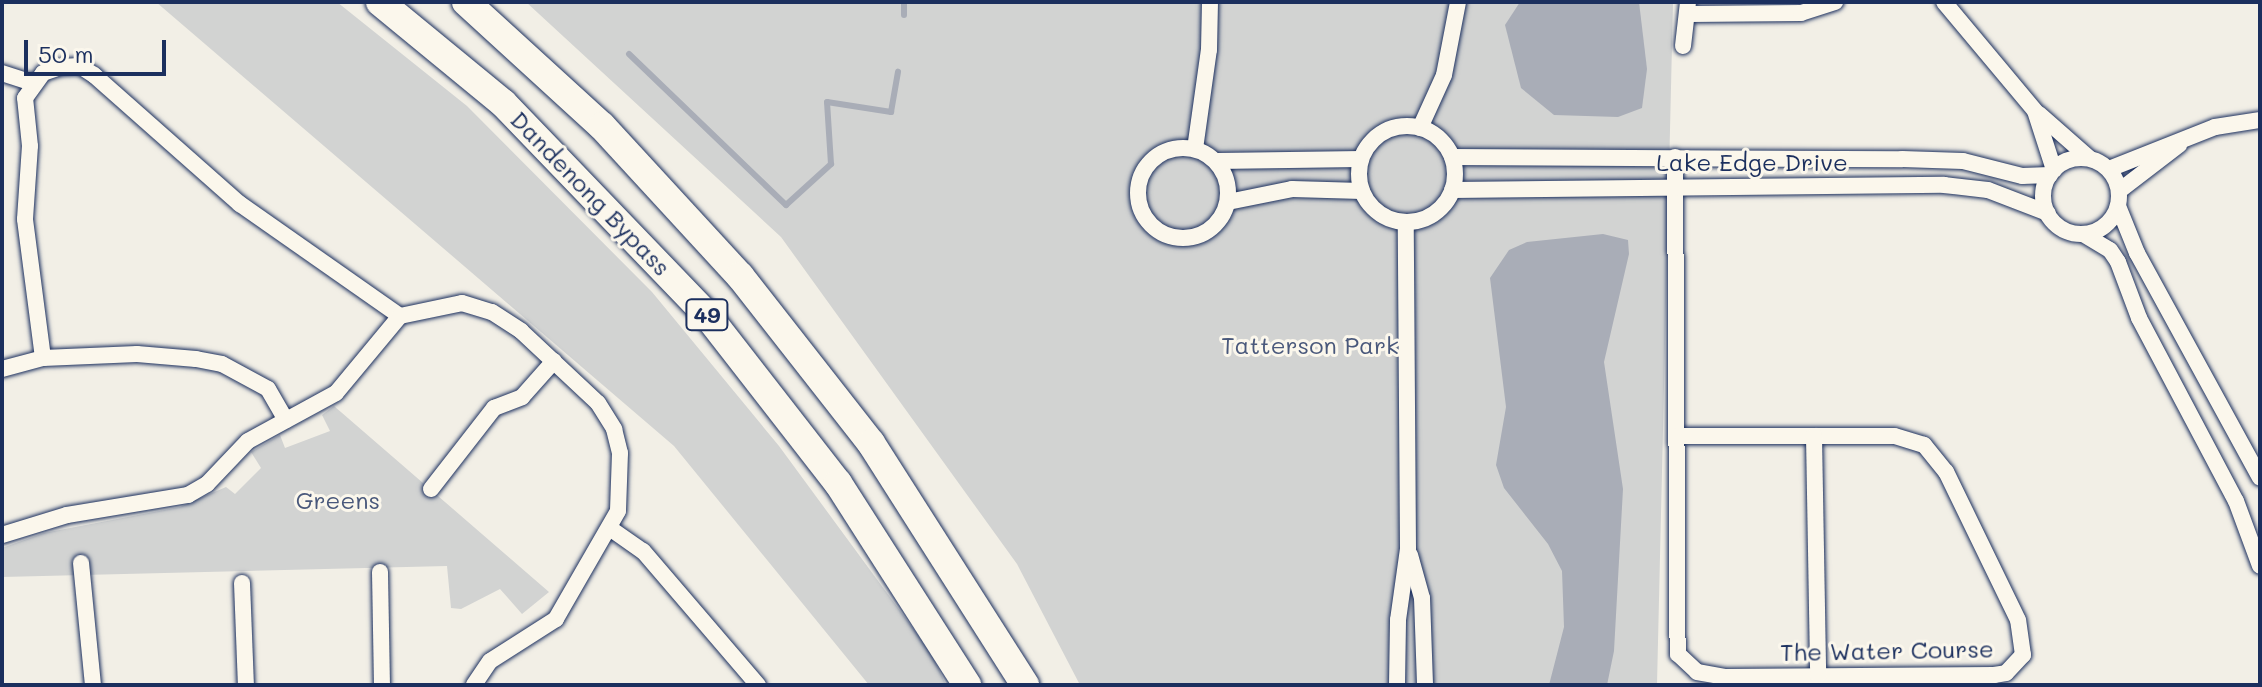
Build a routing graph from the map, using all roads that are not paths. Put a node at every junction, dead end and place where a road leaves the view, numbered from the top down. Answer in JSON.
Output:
{"nodes":[{"id":1,"x":380,"y":2,"type":"edge"},
{"id":2,"x":466,"y":2,"type":"edge"},
{"id":3,"x":1210,"y":2,"type":"edge"},
{"id":4,"x":1458,"y":2,"type":"edge"},
{"id":5,"x":1835,"y":2,"type":"edge"},
{"id":6,"x":1944,"y":2,"type":"edge"},
{"id":7,"x":1689,"y":8,"type":"edge"},
{"id":8,"x":1683,"y":46,"type":"dead end"},
{"id":9,"x":2,"y":73,"type":"edge"},
{"id":10,"x":32,"y":83,"type":"junction"},
{"id":11,"x":2035,"y":111,"type":"junction"},
{"id":12,"x":2260,"y":120,"type":"edge"},
{"id":13,"x":2240,"y":125,"type":"junction"},
{"id":14,"x":1420,"y":128,"type":"junction"},
{"id":15,"x":2260,"y":129,"type":"edge"},
{"id":16,"x":2186,"y":139,"type":"junction"},
{"id":17,"x":1195,"y":149,"type":"junction"},
{"id":18,"x":1452,"y":157,"type":"junction"},
{"id":19,"x":1675,"y":157,"type":"junction"},
{"id":20,"x":2089,"y":158,"type":"junction"},
{"id":21,"x":1361,"y":159,"type":"junction"},
{"id":22,"x":1217,"y":161,"type":"junction"},
{"id":23,"x":2109,"y":169,"type":"junction"},
{"id":24,"x":2052,"y":172,"type":"junction"},
{"id":25,"x":1675,"y":186,"type":"junction"},
{"id":26,"x":1452,"y":190,"type":"junction"},
{"id":27,"x":1362,"y":191,"type":"junction"},
{"id":28,"x":2119,"y":198,"type":"junction"},
{"id":29,"x":1228,"y":202,"type":"junction"},
{"id":30,"x":2048,"y":213,"type":"junction"},
{"id":31,"x":1406,"y":222,"type":"junction"},
{"id":32,"x":2083,"y":234,"type":"junction"},
{"id":33,"x":400,"y":316,"type":"junction"},
{"id":34,"x":43,"y":358,"type":"junction"},
{"id":35,"x":554,"y":361,"type":"junction"},
{"id":36,"x":2,"y":369,"type":"edge"},
{"id":37,"x":286,"y":420,"type":"junction"},
{"id":38,"x":1678,"y":436,"type":"junction"},
{"id":39,"x":1814,"y":436,"type":"junction"},
{"id":40,"x":2260,"y":478,"type":"edge"},
{"id":41,"x":431,"y":489,"type":"dead end"},
{"id":42,"x":611,"y":529,"type":"junction"},
{"id":43,"x":2,"y":535,"type":"edge"},
{"id":44,"x":1408,"y":549,"type":"junction"},
{"id":45,"x":81,"y":563,"type":"dead end"},
{"id":46,"x":2260,"y":566,"type":"edge"},
{"id":47,"x":380,"y":572,"type":"dead end"},
{"id":48,"x":242,"y":583,"type":"dead end"},
{"id":49,"x":1818,"y":675,"type":"junction"},
{"id":50,"x":93,"y":685,"type":"edge"},
{"id":51,"x":246,"y":685,"type":"edge"},
{"id":52,"x":382,"y":685,"type":"edge"},
{"id":53,"x":474,"y":685,"type":"edge"},
{"id":54,"x":758,"y":685,"type":"edge"},
{"id":55,"x":967,"y":685,"type":"edge"},
{"id":56,"x":1025,"y":685,"type":"edge"},
{"id":57,"x":1397,"y":685,"type":"edge"},
{"id":58,"x":1425,"y":685,"type":"edge"}],
"edges":[{"from":1,"to":55,"type":"highway","name":"Dandenong Bypass","number":"49"},
{"from":2,"to":56,"type":"highway","number":"49"},
{"from":3,"to":17,"type":"street"},
{"from":4,"to":14,"type":"street"},
{"from":5,"to":7,"type":"street"},
{"from":6,"to":11,"type":"street"},
{"from":7,"to":8,"type":"street"},
{"from":9,"to":10,"type":"street"},
{"from":10,"to":33,"type":"street"},
{"from":10,"to":34,"type":"street"},
{"from":11,"to":20,"type":"street"},
{"from":11,"to":24,"type":"street"},
{"from":12,"to":13,"type":"street"},
{"from":13,"to":15,"type":"street"},
{"from":13,"to":16,"type":"street"},
{"from":14,"to":18,"type":"street"},
{"from":14,"to":21,"type":"street"},
{"from":16,"to":23,"type":"street"},
{"from":16,"to":28,"type":"street"},
{"from":17,"to":22,"type":"street"},
{"from":17,"to":29,"type":"street"},
{"from":18,"to":19,"type":"street","name":"Lake Edge Drive"},
{"from":18,"to":26,"type":"street"},
{"from":19,"to":24,"type":"street","name":"Lake Edge Drive"},
{"from":19,"to":25,"type":"street","name":"The Water Course"},
{"from":20,"to":23,"type":"street"},
{"from":20,"to":24,"type":"street"},
{"from":21,"to":22,"type":"street"},
{"from":21,"to":27,"type":"street"},
{"from":22,"to":29,"type":"street"},
{"from":23,"to":28,"type":"street"},
{"from":24,"to":30,"type":"street"},
{"from":25,"to":26,"type":"street","name":"Lake Edge Drive"},
{"from":25,"to":30,"type":"street","name":"Lake Edge Drive"},
{"from":25,"to":38,"type":"street","name":"The Water Course"},
{"from":26,"to":31,"type":"street"},
{"from":27,"to":29,"type":"street"},
{"from":27,"to":31,"type":"street"},
{"from":28,"to":32,"type":"street"},
{"from":28,"to":40,"type":"street"},
{"from":30,"to":32,"type":"street"},
{"from":31,"to":44,"type":"street"},
{"from":32,"to":46,"type":"street"},
{"from":33,"to":35,"type":"street"},
{"from":33,"to":37,"type":"street"},
{"from":34,"to":36,"type":"street"},
{"from":34,"to":37,"type":"street"},
{"from":35,"to":41,"type":"street"},
{"from":35,"to":42,"type":"street"},
{"from":37,"to":43,"type":"street"},
{"from":38,"to":39,"type":"street","name":"The Water Course"},
{"from":38,"to":49,"type":"street","name":"The Water Course"},
{"from":39,"to":49,"type":"street"},
{"from":39,"to":49,"type":"street","name":"The Water Course"},
{"from":42,"to":53,"type":"street"},
{"from":42,"to":54,"type":"street"},
{"from":44,"to":57,"type":"street"},
{"from":44,"to":58,"type":"street"},
{"from":45,"to":50,"type":"street"},
{"from":47,"to":52,"type":"street"},
{"from":48,"to":51,"type":"street"}]}
